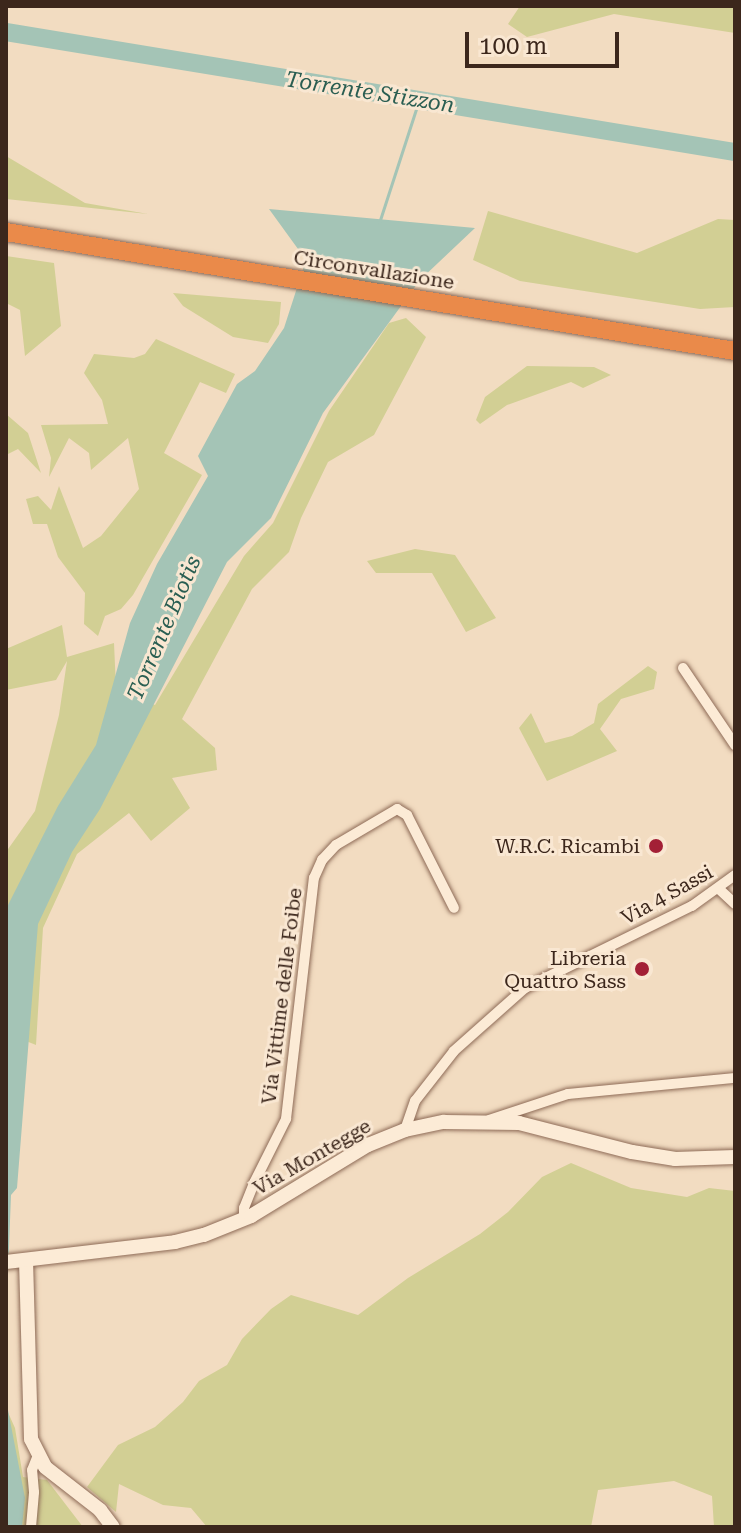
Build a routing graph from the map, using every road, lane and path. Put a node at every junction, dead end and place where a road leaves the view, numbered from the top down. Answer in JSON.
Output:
{"nodes":[{"id":1,"x":6,"y":232,"type":"edge"},
{"id":2,"x":735,"y":351,"type":"edge"},
{"id":3,"x":683,"y":668,"type":"dead end"},
{"id":4,"x":735,"y":745,"type":"edge"},
{"id":5,"x":735,"y":875,"type":"edge"},
{"id":6,"x":719,"y":889,"type":"junction"},
{"id":7,"x":735,"y":904,"type":"edge"},
{"id":8,"x":454,"y":908,"type":"dead end"},
{"id":9,"x":735,"y":1078,"type":"edge"},
{"id":10,"x":487,"y":1120,"type":"junction"},
{"id":11,"x":405,"y":1130,"type":"junction"},
{"id":12,"x":735,"y":1157,"type":"edge"},
{"id":13,"x":244,"y":1219,"type":"junction"},
{"id":14,"x":26,"y":1260,"type":"junction"},
{"id":15,"x":6,"y":1262,"type":"edge"},
{"id":16,"x":38,"y":1455,"type":"junction"},
{"id":17,"x":31,"y":1527,"type":"edge"},
{"id":18,"x":113,"y":1527,"type":"edge"}],
"edges":[{"from":1,"to":2,"type":"highway","name":"Circonvallazione"},
{"from":3,"to":4,"type":"street"},
{"from":5,"to":6,"type":"street","name":"Via 4 Sassi"},
{"from":6,"to":7,"type":"street"},
{"from":6,"to":11,"type":"street","name":"Via 4 Sassi"},
{"from":8,"to":13,"type":"street","name":"Via Vittime delle Foibe"},
{"from":9,"to":10,"type":"street"},
{"from":10,"to":11,"type":"street","name":"Via Montegge"},
{"from":10,"to":12,"type":"street","name":"Via Montegge"},
{"from":11,"to":13,"type":"street","name":"Via Montegge"},
{"from":13,"to":14,"type":"street","name":"Via Montegge"},
{"from":14,"to":15,"type":"street","name":"Via Montegge"},
{"from":14,"to":16,"type":"street"},
{"from":16,"to":17,"type":"street"},
{"from":16,"to":18,"type":"street"}]}
